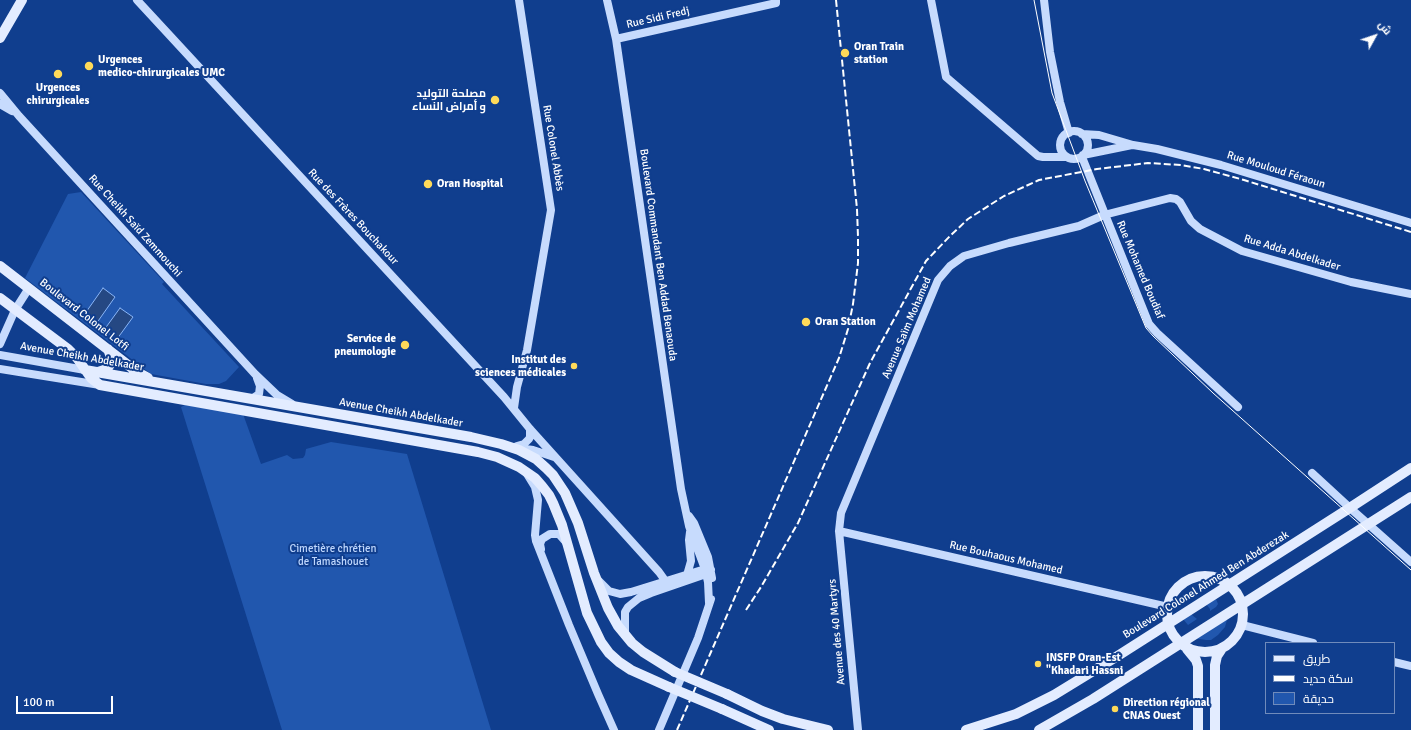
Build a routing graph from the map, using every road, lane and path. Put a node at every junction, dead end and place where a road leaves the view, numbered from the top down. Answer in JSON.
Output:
{"nodes":[{"id":1,"x":22,"y":0,"type":"edge"},
{"id":2,"x":137,"y":0,"type":"edge"},
{"id":3,"x":519,"y":0,"type":"edge"},
{"id":4,"x":607,"y":0,"type":"edge"},
{"id":5,"x":931,"y":0,"type":"edge"},
{"id":6,"x":1044,"y":0,"type":"edge"},
{"id":7,"x":776,"y":2,"type":"edge"},
{"id":8,"x":0,"y":38,"type":"edge"},
{"id":9,"x":616,"y":39,"type":"junction"},
{"id":10,"x":0,"y":94,"type":"edge"},
{"id":11,"x":0,"y":104,"type":"edge"},
{"id":12,"x":19,"y":116,"type":"junction"},
{"id":13,"x":1069,"y":133,"type":"junction"},
{"id":14,"x":1082,"y":134,"type":"junction"},
{"id":15,"x":1062,"y":139,"type":"junction"},
{"id":16,"x":1133,"y":145,"type":"junction"},
{"id":17,"x":1083,"y":156,"type":"junction"},
{"id":18,"x":1047,"y":157,"type":"junction"},
{"id":19,"x":1068,"y":157,"type":"junction"},
{"id":20,"x":1104,"y":215,"type":"junction"},
{"id":21,"x":1411,"y":222,"type":"edge"},
{"id":22,"x":0,"y":266,"type":"edge"},
{"id":23,"x":29,"y":288,"type":"junction"},
{"id":24,"x":1411,"y":294,"type":"edge"},
{"id":25,"x":0,"y":298,"type":"edge"},
{"id":26,"x":15,"y":310,"type":"junction"},
{"id":27,"x":0,"y":344,"type":"edge"},
{"id":28,"x":107,"y":347,"type":"junction"},
{"id":29,"x":0,"y":355,"type":"edge"},
{"id":30,"x":0,"y":369,"type":"edge"},
{"id":31,"x":85,"y":370,"type":"junction"},
{"id":32,"x":97,"y":372,"type":"junction"},
{"id":33,"x":255,"y":374,"type":"junction"},
{"id":34,"x":154,"y":381,"type":"junction"},
{"id":35,"x":100,"y":385,"type":"junction"},
{"id":36,"x":517,"y":387,"type":"junction"},
{"id":37,"x":504,"y":397,"type":"junction"},
{"id":38,"x":247,"y":398,"type":"junction"},
{"id":39,"x":288,"y":405,"type":"junction"},
{"id":40,"x":298,"y":407,"type":"junction"},
{"id":41,"x":1238,"y":407,"type":"dead end"},
{"id":42,"x":514,"y":408,"type":"junction"},
{"id":43,"x":286,"y":418,"type":"junction"},
{"id":44,"x":530,"y":429,"type":"junction"},
{"id":45,"x":512,"y":447,"type":"junction"},
{"id":46,"x":556,"y":458,"type":"junction"},
{"id":47,"x":1411,"y":468,"type":"edge"},
{"id":48,"x":526,"y":472,"type":"junction"},
{"id":49,"x":1312,"y":473,"type":"dead end"},
{"id":50,"x":1411,"y":497,"type":"edge"},
{"id":51,"x":1350,"y":508,"type":"junction"},
{"id":52,"x":687,"y":514,"type":"junction"},
{"id":53,"x":1368,"y":524,"type":"junction"},
{"id":54,"x":690,"y":530,"type":"junction"},
{"id":55,"x":840,"y":531,"type":"junction"},
{"id":56,"x":566,"y":542,"type":"junction"},
{"id":57,"x":541,"y":552,"type":"junction"},
{"id":58,"x":1411,"y":562,"type":"edge"},
{"id":59,"x":657,"y":570,"type":"junction"},
{"id":60,"x":708,"y":572,"type":"junction"},
{"id":61,"x":594,"y":573,"type":"junction"},
{"id":62,"x":687,"y":575,"type":"junction"},
{"id":63,"x":675,"y":578,"type":"junction"},
{"id":64,"x":668,"y":584,"type":"junction"},
{"id":65,"x":1230,"y":585,"type":"junction"},
{"id":66,"x":1242,"y":604,"type":"junction"},
{"id":67,"x":1168,"y":607,"type":"junction"},
{"id":68,"x":1168,"y":623,"type":"junction"},
{"id":69,"x":1242,"y":626,"type":"junction"},
{"id":70,"x":625,"y":635,"type":"junction"},
{"id":71,"x":1309,"y":642,"type":"edge"},
{"id":72,"x":1183,"y":646,"type":"junction"},
{"id":73,"x":1221,"y":650,"type":"junction"},
{"id":74,"x":1395,"y":662,"type":"edge"},
{"id":75,"x":1411,"y":666,"type":"edge"},
{"id":76,"x":664,"y":717,"type":"junction"},
{"id":77,"x":613,"y":727,"type":"edge"},
{"id":78,"x":618,"y":730,"type":"edge"},
{"id":79,"x":653,"y":730,"type":"edge"},
{"id":80,"x":659,"y":730,"type":"edge"},
{"id":81,"x":769,"y":730,"type":"edge"},
{"id":82,"x":828,"y":730,"type":"edge"},
{"id":83,"x":858,"y":730,"type":"edge"},
{"id":84,"x":966,"y":730,"type":"edge"},
{"id":85,"x":1039,"y":730,"type":"edge"},
{"id":86,"x":1198,"y":730,"type":"edge"},
{"id":87,"x":1215,"y":730,"type":"edge"}],
"edges":[{"from":1,"to":8,"type":"main road"},
{"from":2,"to":37,"type":"main road","name":"Rue des Frères Bouchakour"},
{"from":3,"to":36,"type":"main road","name":"Rue Colonel Abbès"},
{"from":4,"to":9,"type":"main road","name":"Boulevard Commandant Ben Addad Benaouda"},
{"from":5,"to":18,"type":"main road"},
{"from":6,"to":13,"type":"main road"},
{"from":7,"to":9,"type":"main road","name":"Rue Sidi Fredj"},
{"from":9,"to":52,"type":"main road","name":"Boulevard Commandant Ben Addad Benaouda"},
{"from":10,"to":12,"type":"main road","name":"Rue Cheikh Saïd Zemmouchi"},
{"from":11,"to":12,"type":"main road"},
{"from":12,"to":33,"type":"main road","name":"Rue Cheikh Saïd Zemmouchi"},
{"from":13,"to":14,"type":"main road"},
{"from":13,"to":15,"type":"main road"},
{"from":14,"to":16,"type":"main road","name":"Rue Mouloud Féraoun"},
{"from":14,"to":17,"type":"main road"},
{"from":15,"to":18,"type":"main road"},
{"from":15,"to":19,"type":"main road"},
{"from":16,"to":17,"type":"main road","name":"Rue Mouloud Féraoun"},
{"from":16,"to":21,"type":"main road","name":"Rue Mouloud Féraoun"},
{"from":17,"to":19,"type":"main road"},
{"from":17,"to":20,"type":"main road","name":"Rue Mohamed Boudiaf"},
{"from":18,"to":19,"type":"main road"},
{"from":20,"to":24,"type":"main road","name":"Rue Adda Abdelkader"},
{"from":20,"to":41,"type":"main road","name":"Rue Mohamed Boudiaf"},
{"from":20,"to":55,"type":"main road","name":"Avenue Saïm Mohamed"},
{"from":22,"to":23,"type":"main road","name":"Boulevard Colonel Lotfi"},
{"from":23,"to":26,"type":"main road"},
{"from":23,"to":28,"type":"main road","name":"Boulevard Colonel Lotfi"},
{"from":25,"to":26,"type":"main road"},
{"from":26,"to":27,"type":"main road"},
{"from":26,"to":31,"type":"main road"},
{"from":28,"to":32,"type":"main road"},
{"from":28,"to":34,"type":"main road","name":"Boulevard Colonel Lotfi"},
{"from":29,"to":31,"type":"main road","name":"Avenue Cheikh Abdelkader"},
{"from":30,"to":35,"type":"main road"},
{"from":31,"to":32,"type":"main road","name":"Avenue Cheikh Abdelkader"},
{"from":31,"to":35,"type":"main road"},
{"from":32,"to":34,"type":"main road","name":"Avenue Cheikh Abdelkader"},
{"from":33,"to":38,"type":"main road"},
{"from":33,"to":40,"type":"main road","name":"Rue Cheikh Saïd Zemmouchi"},
{"from":34,"to":38,"type":"main road","name":"Avenue Cheikh Abdelkader"},
{"from":35,"to":43,"type":"main road"},
{"from":36,"to":37,"type":"main road"},
{"from":36,"to":42,"type":"main road","name":"Rue Colonel Abbès"},
{"from":37,"to":42,"type":"main road","name":"Rue des Frères Bouchakour"},
{"from":38,"to":39,"type":"main road","name":"Avenue Cheikh Abdelkader"},
{"from":39,"to":40,"type":"main road","name":"Avenue Cheikh Abdelkader"},
{"from":39,"to":43,"type":"main road"},
{"from":40,"to":45,"type":"main road","name":"Avenue Cheikh Abdelkader"},
{"from":42,"to":44,"type":"main road","name":"Rue des Frères Bouchakour"},
{"from":43,"to":48,"type":"main road"},
{"from":44,"to":45,"type":"main road"},
{"from":44,"to":46,"type":"main road"},
{"from":45,"to":46,"type":"main road"},
{"from":45,"to":61,"type":"main road","name":"Avenue Cheikh Abdelkader"},
{"from":46,"to":59,"type":"main road"},
{"from":47,"to":51,"type":"main road","name":"Boulevard Colonel Ahmed Ben Abderezak"},
{"from":48,"to":56,"type":"main road"},
{"from":48,"to":57,"type":"main road"},
{"from":49,"to":51,"type":"main road"},
{"from":50,"to":53,"type":"main road"},
{"from":51,"to":53,"type":"main road"},
{"from":51,"to":65,"type":"main road","name":"Boulevard Colonel Ahmed Ben Abderezak"},
{"from":52,"to":54,"type":"main road","name":"Boulevard Commandant Ben Addad Benaouda"},
{"from":52,"to":60,"type":"main road","name":"Boulevard Commandant Ben Addad Benaouda"},
{"from":53,"to":58,"type":"main road"},
{"from":53,"to":66,"type":"main road"},
{"from":54,"to":60,"type":"main road","name":"Boulevard Commandant Ben Addad Benaouda"},
{"from":54,"to":62,"type":"main road"},
{"from":55,"to":67,"type":"main road","name":"Rue Bouhaous Mohamed"},
{"from":55,"to":83,"type":"main road","name":"Avenue des 40 Martyrs"},
{"from":56,"to":57,"type":"main road"},
{"from":56,"to":81,"type":"main road","bridge":true},
{"from":57,"to":77,"type":"main road"},
{"from":59,"to":63,"type":"main road"},
{"from":59,"to":64,"type":"main road"},
{"from":60,"to":62,"type":"main road"},
{"from":60,"to":64,"type":"main road"},
{"from":60,"to":76,"type":"main road","name":"Boulevard Commandant Ben Addad Benaouda"},
{"from":61,"to":64,"type":"main road"},
{"from":61,"to":70,"type":"main road","name":"Avenue Cheikh Abdelkader"},
{"from":62,"to":63,"type":"main road"},
{"from":63,"to":64,"type":"main road"},
{"from":64,"to":70,"type":"main road"},
{"from":65,"to":66,"type":"main road"},
{"from":65,"to":67,"type":"main road"},
{"from":65,"to":68,"type":"main road","name":"Boulevard Colonel Ahmed Ben Abderezak"},
{"from":66,"to":69,"type":"main road"},
{"from":66,"to":72,"type":"main road"},
{"from":67,"to":68,"type":"main road"},
{"from":68,"to":72,"type":"main road"},
{"from":68,"to":84,"type":"main road","name":"Boulevard Colonel Ahmed Ben Abderezak"},
{"from":69,"to":71,"type":"main road"},
{"from":69,"to":73,"type":"main road"},
{"from":70,"to":82,"type":"main road","name":"Avenue Cheikh Abdelkader","bridge":true},
{"from":72,"to":73,"type":"main road"},
{"from":72,"to":85,"type":"main road"},
{"from":72,"to":86,"type":"main road"},
{"from":73,"to":87,"type":"main road"},
{"from":74,"to":75,"type":"main road"},
{"from":76,"to":79,"type":"main road"},
{"from":76,"to":80,"type":"main road","name":"Boulevard Commandant Ben Addad Benaouda"},
{"from":77,"to":78,"type":"main road"}]}
